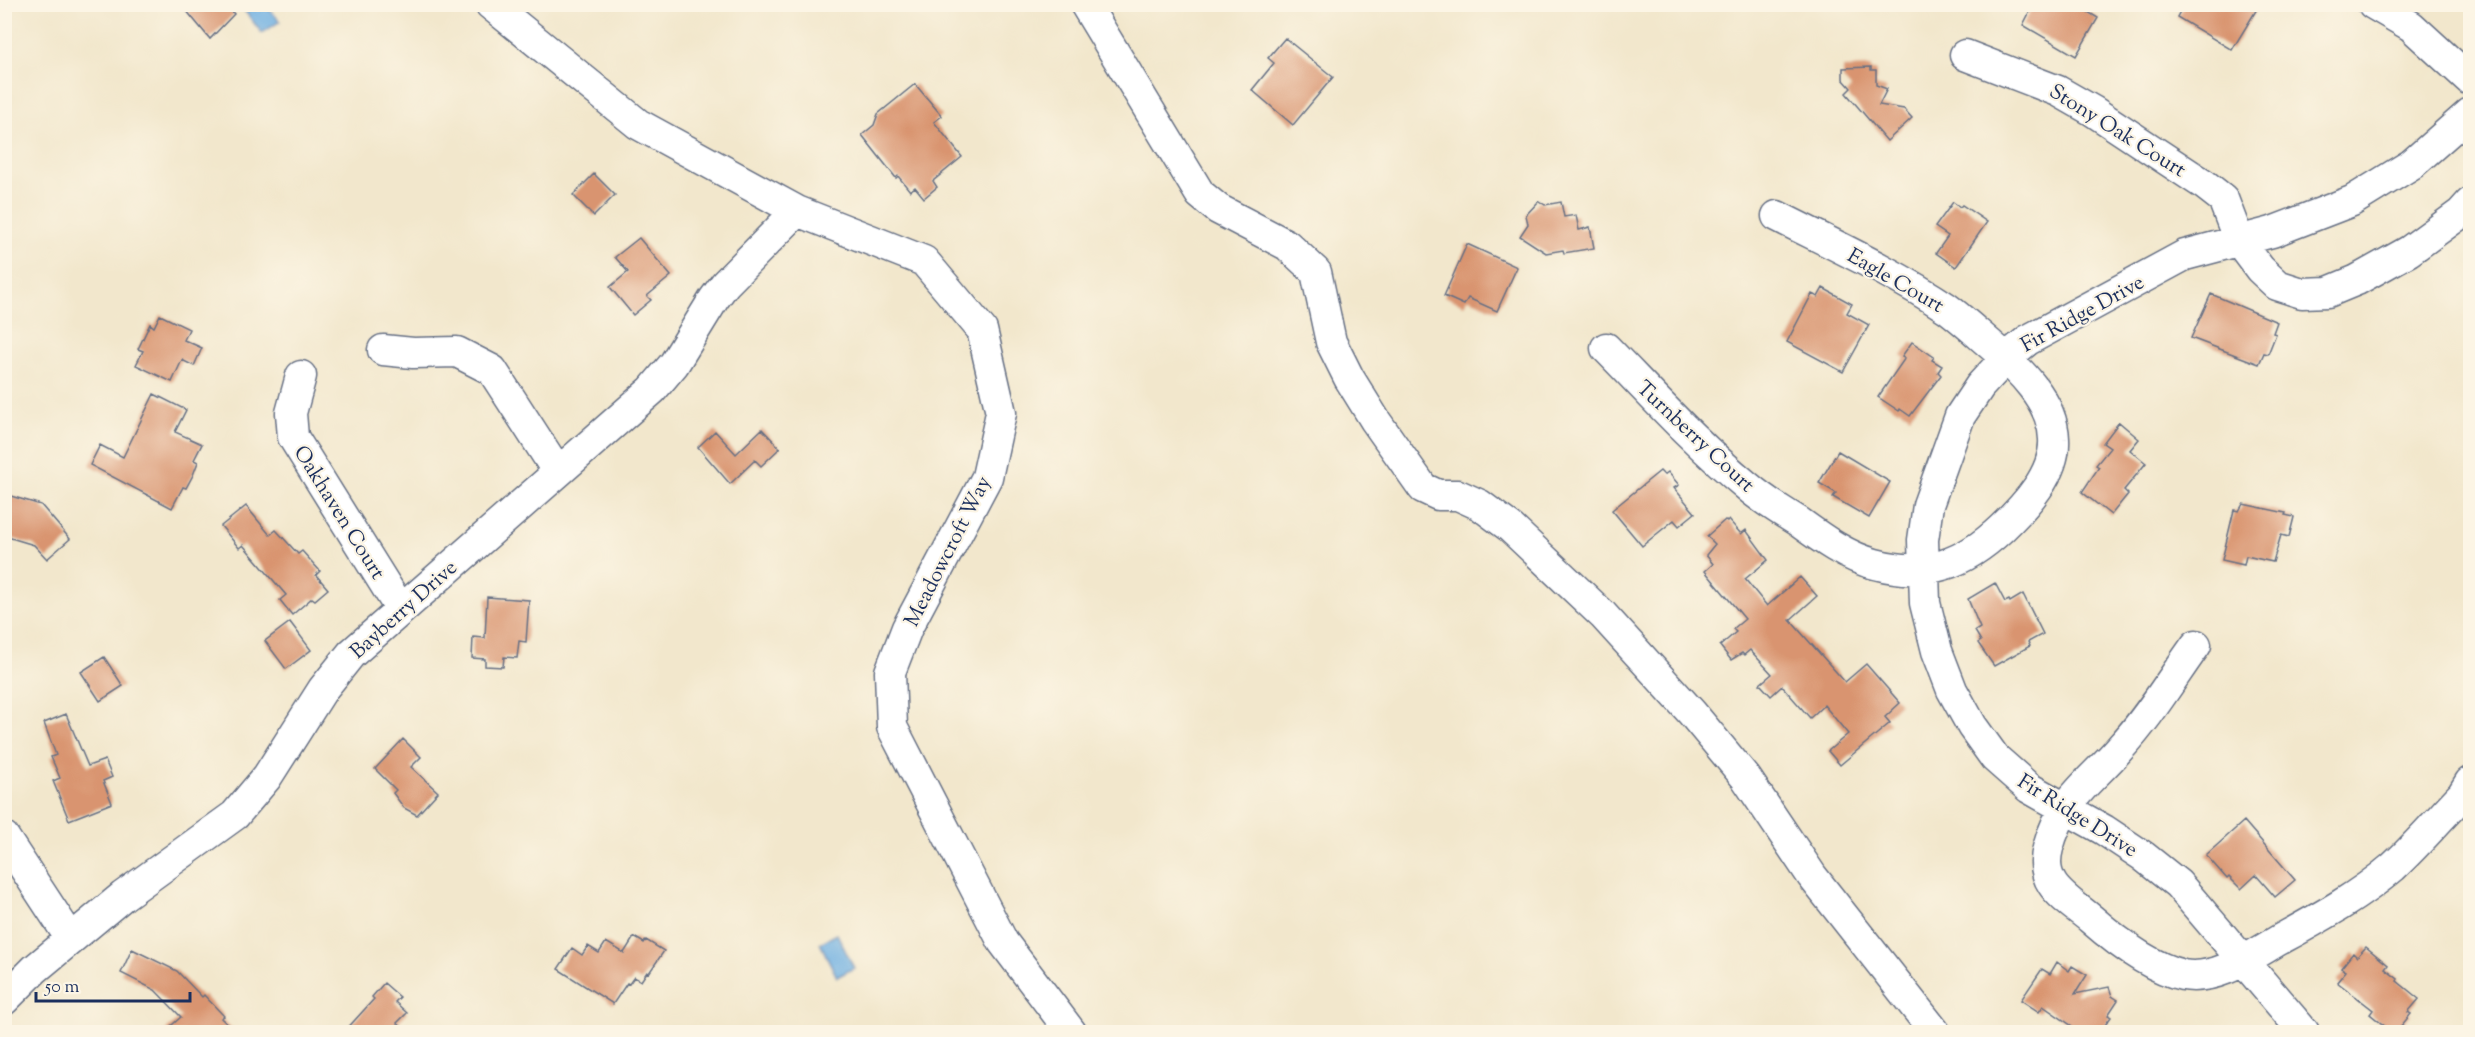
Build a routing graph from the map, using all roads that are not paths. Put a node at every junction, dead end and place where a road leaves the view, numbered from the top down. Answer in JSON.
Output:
{"nodes":[{"id":1,"x":490,"y":4,"type":"edge"},
{"id":2,"x":1085,"y":4,"type":"edge"},
{"id":3,"x":2373,"y":4,"type":"edge"},
{"id":4,"x":1965,"y":55,"type":"dead end"},
{"id":5,"x":2470,"y":80,"type":"edge"},
{"id":6,"x":2470,"y":113,"type":"edge"},
{"id":7,"x":2470,"y":203,"type":"edge"},
{"id":8,"x":797,"y":211,"type":"junction"},
{"id":9,"x":1777,"y":216,"type":"dead end"},
{"id":10,"x":2239,"y":241,"type":"junction"},
{"id":11,"x":1606,"y":348,"type":"dead end"},
{"id":12,"x":382,"y":350,"type":"dead end"},
{"id":13,"x":2006,"y":358,"type":"junction"},
{"id":14,"x":301,"y":376,"type":"dead end"},
{"id":15,"x":558,"y":472,"type":"junction"},
{"id":16,"x":1923,"y":570,"type":"junction"},
{"id":17,"x":401,"y":610,"type":"junction"},
{"id":18,"x":2196,"y":645,"type":"dead end"},
{"id":19,"x":2470,"y":782,"type":"edge"},
{"id":20,"x":2063,"y":808,"type":"junction"},
{"id":21,"x":4,"y":837,"type":"edge"},
{"id":22,"x":71,"y":939,"type":"junction"},
{"id":23,"x":2244,"y":962,"type":"junction"},
{"id":24,"x":4,"y":1000,"type":"edge"},
{"id":25,"x":1071,"y":1032,"type":"edge"},
{"id":26,"x":1935,"y":1032,"type":"edge"},
{"id":27,"x":2304,"y":1032,"type":"edge"}],
"edges":[{"from":1,"to":8,"type":"street","name":"Meadowcroft Way"},
{"from":2,"to":26,"type":"street"},
{"from":3,"to":5,"type":"street"},
{"from":4,"to":10,"type":"street","name":"Stony Oak Court"},
{"from":6,"to":10,"type":"street","name":"Fir Ridge Drive"},
{"from":7,"to":10,"type":"street","name":"Stony Oak Court"},
{"from":8,"to":15,"type":"street","name":"Bayberry Drive"},
{"from":8,"to":25,"type":"street","name":"Meadowcroft Way"},
{"from":9,"to":13,"type":"street","name":"Eagle Court"},
{"from":10,"to":13,"type":"street","name":"Fir Ridge Drive"},
{"from":11,"to":16,"type":"street","name":"Turnberry Court"},
{"from":12,"to":15,"type":"street"},
{"from":13,"to":16,"type":"street","name":"Fir Ridge Drive"},
{"from":13,"to":16,"type":"street","name":"Eagle Court"},
{"from":14,"to":17,"type":"street","name":"Oakhaven Court"},
{"from":15,"to":17,"type":"street","name":"Bayberry Drive"},
{"from":16,"to":20,"type":"street","name":"Fir Ridge Drive"},
{"from":17,"to":22,"type":"street","name":"Bayberry Drive"},
{"from":18,"to":20,"type":"street"},
{"from":19,"to":23,"type":"street"},
{"from":20,"to":23,"type":"street","name":"Fir Ridge Drive"},
{"from":20,"to":23,"type":"street"},
{"from":21,"to":22,"type":"street"},
{"from":22,"to":24,"type":"street","name":"Bayberry Drive"},
{"from":23,"to":27,"type":"street","name":"Fir Ridge Drive"}]}
